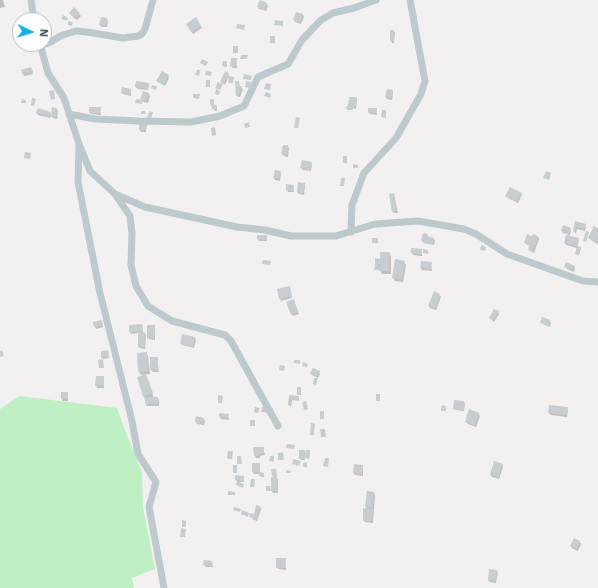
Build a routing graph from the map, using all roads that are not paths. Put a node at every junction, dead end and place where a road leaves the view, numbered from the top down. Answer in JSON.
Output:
{"nodes":[{"id":1,"x":31,"y":0,"type":"edge"},
{"id":2,"x":153,"y":0,"type":"edge"},
{"id":3,"x":376,"y":0,"type":"edge"},
{"id":4,"x":410,"y":0,"type":"edge"},
{"id":5,"x":33,"y":12,"type":"edge"},
{"id":6,"x":52,"y":41,"type":"edge"},
{"id":7,"x":42,"y":52,"type":"edge"},
{"id":8,"x":69,"y":114,"type":"junction"},
{"id":9,"x":79,"y":144,"type":"junction"},
{"id":10,"x":116,"y":194,"type":"junction"},
{"id":11,"x":140,"y":205,"type":"junction"},
{"id":12,"x":130,"y":216,"type":"junction"},
{"id":13,"x":351,"y":232,"type":"junction"},
{"id":14,"x":598,"y":282,"type":"edge"},
{"id":15,"x":278,"y":426,"type":"dead end"},
{"id":16,"x":164,"y":588,"type":"edge"}],
"edges":[{"from":1,"to":5,"type":"street"},
{"from":2,"to":6,"type":"street"},
{"from":3,"to":8,"type":"street"},
{"from":4,"to":13,"type":"street"},
{"from":7,"to":8,"type":"street"},
{"from":8,"to":9,"type":"street"},
{"from":9,"to":10,"type":"street"},
{"from":9,"to":16,"type":"street"},
{"from":10,"to":11,"type":"street"},
{"from":10,"to":12,"type":"street"},
{"from":11,"to":12,"type":"street"},
{"from":11,"to":13,"type":"street"},
{"from":12,"to":15,"type":"street"},
{"from":13,"to":14,"type":"street"}]}
